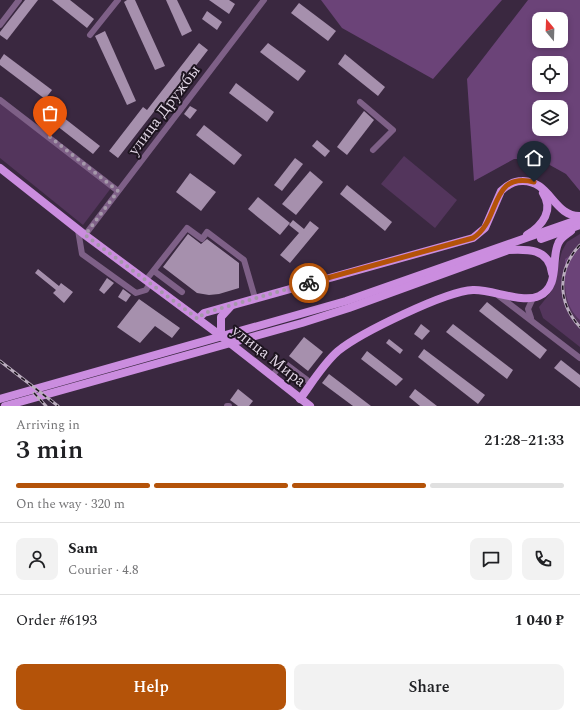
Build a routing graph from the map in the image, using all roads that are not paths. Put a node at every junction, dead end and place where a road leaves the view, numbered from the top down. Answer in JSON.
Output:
{"nodes":[{"id":1,"x":19,"y":0,"type":"edge"},
{"id":2,"x":118,"y":0,"type":"edge"},
{"id":3,"x":264,"y":0,"type":"edge"},
{"id":4,"x":0,"y":25,"type":"edge"},
{"id":5,"x":90,"y":35,"type":"dead end"},
{"id":6,"x":0,"y":100,"type":"edge"},
{"id":7,"x":360,"y":102,"type":"dead end"},
{"id":8,"x":373,"y":150,"type":"dead end"},
{"id":9,"x":0,"y":168,"type":"edge"},
{"id":10,"x":534,"y":182,"type":"junction"},
{"id":11,"x":118,"y":191,"type":"junction"},
{"id":12,"x":580,"y":218,"type":"edge"},
{"id":13,"x":580,"y":226,"type":"edge"},
{"id":14,"x":78,"y":230,"type":"junction"},
{"id":15,"x":85,"y":235,"type":"junction"},
{"id":16,"x":516,"y":242,"type":"junction"},
{"id":17,"x":508,"y":250,"type":"junction"},
{"id":18,"x":154,"y":271,"type":"junction"},
{"id":19,"x":552,"y":280,"type":"junction"},
{"id":20,"x":147,"y":285,"type":"junction"},
{"id":21,"x":182,"y":292,"type":"dead end"},
{"id":22,"x":493,"y":292,"type":"junction"},
{"id":23,"x":518,"y":297,"type":"junction"},
{"id":24,"x":255,"y":298,"type":"junction"},
{"id":25,"x":533,"y":298,"type":"junction"},
{"id":26,"x":233,"y":304,"type":"junction"},
{"id":27,"x":347,"y":304,"type":"junction"},
{"id":28,"x":516,"y":308,"type":"junction"},
{"id":29,"x":198,"y":319,"type":"junction"},
{"id":30,"x":534,"y":321,"type":"junction"},
{"id":31,"x":221,"y":336,"type":"junction"},
{"id":32,"x":580,"y":358,"type":"edge"},
{"id":33,"x":272,"y":376,"type":"junction"},
{"id":34,"x":307,"y":380,"type":"dead end"},
{"id":35,"x":0,"y":399,"type":"edge"},
{"id":36,"x":300,"y":401,"type":"edge"},
{"id":37,"x":5,"y":406,"type":"edge"},
{"id":38,"x":310,"y":406,"type":"edge"}],
"edges":[{"from":1,"to":4,"type":"street"},
{"from":2,"to":5,"type":"street"},
{"from":3,"to":11,"type":"street","name":"улица Дружбы"},
{"from":6,"to":11,"type":"street"},
{"from":7,"to":8,"type":"street"},
{"from":9,"to":14,"type":"main road","name":"улица Мира"},
{"from":10,"to":12,"type":"main road"},
{"from":10,"to":16,"type":"main road"},
{"from":10,"to":24,"type":"main road"},
{"from":11,"to":15,"type":"street","name":"улица Дружбы"},
{"from":12,"to":16,"type":"main road"},
{"from":13,"to":17,"type":"main road"},
{"from":13,"to":19,"type":"main road"},
{"from":14,"to":15,"type":"main road","name":"улица Мира"},
{"from":14,"to":20,"type":"street"},
{"from":15,"to":20,"type":"main road","name":"улица Мира"},
{"from":16,"to":27,"type":"main road"},
{"from":17,"to":19,"type":"main road"},
{"from":17,"to":27,"type":"main road"},
{"from":18,"to":20,"type":"street"},
{"from":18,"to":21,"type":"street"},
{"from":18,"to":24,"type":"street"},
{"from":19,"to":25,"type":"main road"},
{"from":20,"to":29,"type":"main road","name":"улица Мира"},
{"from":22,"to":23,"type":"main road"},
{"from":22,"to":28,"type":"street"},
{"from":22,"to":36,"type":"main road"},
{"from":23,"to":25,"type":"main road"},
{"from":23,"to":28,"type":"street"},
{"from":24,"to":26,"type":"main road"},
{"from":25,"to":30,"type":"street"},
{"from":26,"to":29,"type":"main road"},
{"from":26,"to":31,"type":"main road"},
{"from":27,"to":35,"type":"main road"},
{"from":27,"to":37,"type":"main road"},
{"from":28,"to":30,"type":"street"},
{"from":29,"to":31,"type":"main road","name":"улица Мира"},
{"from":30,"to":32,"type":"street"},
{"from":31,"to":33,"type":"main road","name":"улица Мира"},
{"from":33,"to":34,"type":"street"},
{"from":33,"to":36,"type":"main road","name":"улица Мира"},
{"from":36,"to":38,"type":"main road","name":"улица Мира"}]}
